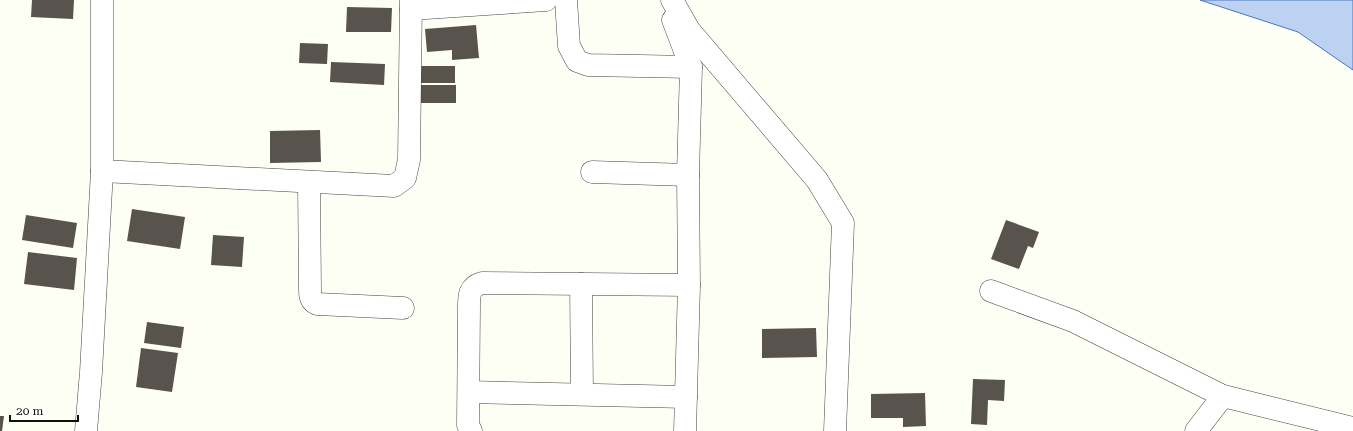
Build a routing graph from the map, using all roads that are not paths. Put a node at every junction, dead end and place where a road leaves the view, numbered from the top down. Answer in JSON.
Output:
{"nodes":[{"id":1,"x":102,"y":0,"type":"edge"},
{"id":2,"x":546,"y":0,"type":"edge"},
{"id":3,"x":566,"y":0,"type":"edge"},
{"id":4,"x":658,"y":0,"type":"edge"},
{"id":5,"x":672,"y":0,"type":"edge"},
{"id":6,"x":411,"y":4,"type":"edge"},
{"id":7,"x":691,"y":67,"type":"junction"},
{"id":8,"x":102,"y":171,"type":"junction"},
{"id":9,"x":592,"y":172,"type":"dead end"},
{"id":10,"x":688,"y":175,"type":"junction"},
{"id":11,"x":308,"y":183,"type":"junction"},
{"id":12,"x":581,"y":284,"type":"junction"},
{"id":13,"x":689,"y":285,"type":"junction"},
{"id":14,"x":991,"y":291,"type":"dead end"},
{"id":15,"x":403,"y":308,"type":"dead end"},
{"id":16,"x":469,"y":392,"type":"junction"},
{"id":17,"x":582,"y":394,"type":"junction"},
{"id":18,"x":1223,"y":396,"type":"junction"},
{"id":19,"x":686,"y":397,"type":"junction"},
{"id":20,"x":1353,"y":428,"type":"edge"},
{"id":21,"x":86,"y":431,"type":"edge"},
{"id":22,"x":471,"y":431,"type":"edge"},
{"id":23,"x":686,"y":431,"type":"edge"},
{"id":24,"x":835,"y":431,"type":"edge"},
{"id":25,"x":1196,"y":431,"type":"edge"}],
"edges":[{"from":1,"to":8,"type":"street"},
{"from":2,"to":6,"type":"street"},
{"from":3,"to":7,"type":"street"},
{"from":4,"to":7,"type":"street"},
{"from":5,"to":24,"type":"street"},
{"from":6,"to":11,"type":"street"},
{"from":7,"to":10,"type":"street"},
{"from":8,"to":11,"type":"street"},
{"from":8,"to":21,"type":"street"},
{"from":9,"to":10,"type":"street"},
{"from":10,"to":13,"type":"street"},
{"from":11,"to":15,"type":"street"},
{"from":12,"to":13,"type":"street"},
{"from":12,"to":16,"type":"street"},
{"from":12,"to":17,"type":"street"},
{"from":13,"to":19,"type":"street"},
{"from":14,"to":18,"type":"street"},
{"from":16,"to":17,"type":"street"},
{"from":16,"to":22,"type":"street"},
{"from":17,"to":19,"type":"street"},
{"from":18,"to":20,"type":"street"},
{"from":18,"to":25,"type":"street"},
{"from":19,"to":23,"type":"street"}]}
